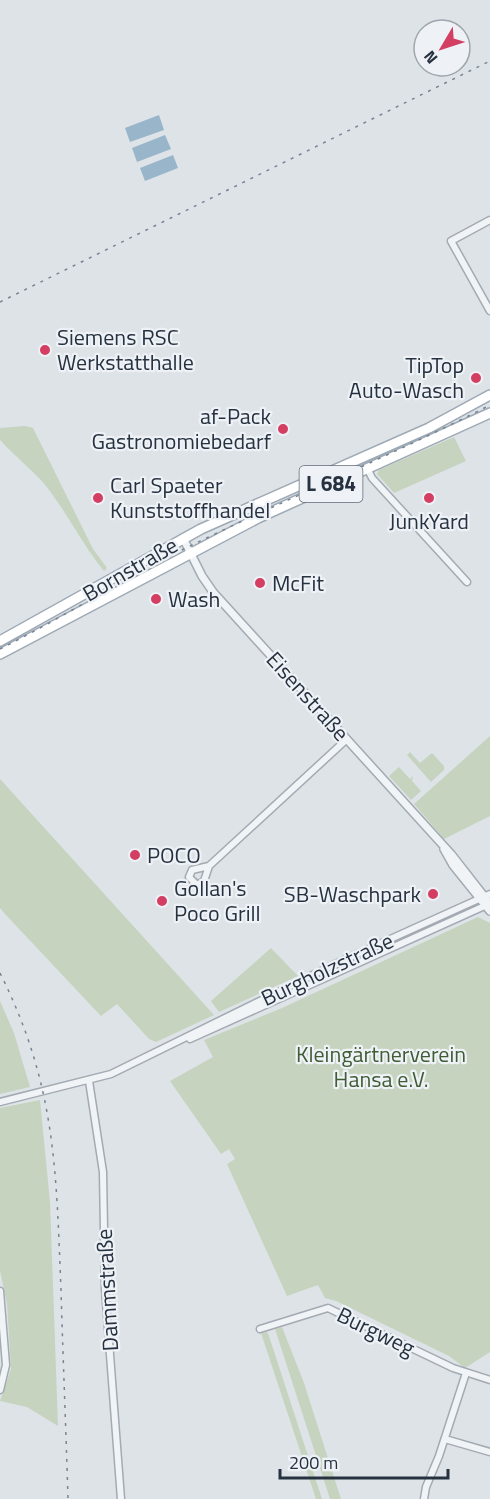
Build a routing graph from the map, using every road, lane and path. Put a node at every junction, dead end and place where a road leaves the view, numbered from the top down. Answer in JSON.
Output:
{"nodes":[{"id":1,"x":490,"y":220,"type":"edge"},
{"id":2,"x":490,"y":310,"type":"edge"},
{"id":3,"x":490,"y":395,"type":"edge"},
{"id":4,"x":490,"y":413,"type":"edge"},
{"id":5,"x":366,"y":468,"type":"junction"},
{"id":6,"x":183,"y":538,"type":"junction"},
{"id":7,"x":190,"y":553,"type":"junction"},
{"id":8,"x":467,"y":582,"type":"dead end"},
{"id":9,"x":0,"y":640,"type":"edge"},
{"id":10,"x":0,"y":654,"type":"edge"},
{"id":11,"x":347,"y":739,"type":"junction"},
{"id":12,"x":209,"y":866,"type":"dead end"},
{"id":13,"x":485,"y":897,"type":"edge"},
{"id":14,"x":489,"y":906,"type":"edge"},
{"id":15,"x":203,"y":1031,"type":"junction"},
{"id":16,"x":89,"y":1081,"type":"junction"},
{"id":17,"x":0,"y":1102,"type":"edge"},
{"id":18,"x":0,"y":1291,"type":"edge"},
{"id":19,"x":0,"y":1322,"type":"edge"},
{"id":20,"x":260,"y":1329,"type":"dead end"},
{"id":21,"x":3,"y":1330,"type":"junction"},
{"id":22,"x":466,"y":1373,"type":"junction"},
{"id":23,"x":490,"y":1380,"type":"edge"},
{"id":24,"x":0,"y":1390,"type":"edge"},
{"id":25,"x":445,"y":1439,"type":"junction"},
{"id":26,"x":490,"y":1452,"type":"edge"},
{"id":27,"x":122,"y":1499,"type":"edge"},
{"id":28,"x":424,"y":1499,"type":"edge"}],
"edges":[{"from":1,"to":2,"type":"street"},
{"from":3,"to":6,"type":"main road","name":"Bornstraße","number":"L 684"},
{"from":4,"to":5,"type":"main road","name":"Bornstraße","number":"L 684"},
{"from":5,"to":7,"type":"main road","name":"Bornstraße","number":"L 684"},
{"from":5,"to":8,"type":"street"},
{"from":6,"to":7,"type":"street","name":"Eisenstraße"},
{"from":6,"to":9,"type":"main road","name":"Bornstraße","number":"L 684"},
{"from":7,"to":10,"type":"main road","name":"Bornstraße","number":"L 684"},
{"from":7,"to":11,"type":"street","name":"Eisenstraße"},
{"from":11,"to":12,"type":"street"},
{"from":11,"to":13,"type":"street","name":"Eisenstraße"},
{"from":13,"to":14,"type":"street","name":"Eisenstraße"},
{"from":13,"to":15,"type":"street","name":"Burgholzstraße"},
{"from":14,"to":15,"type":"street","name":"Burgholzstraße"},
{"from":15,"to":16,"type":"street","name":"Burgholzstraße"},
{"from":16,"to":17,"type":"street","name":"Burgholzstraße"},
{"from":16,"to":27,"type":"street","name":"Dammstraße"},
{"from":18,"to":21,"type":"street"},
{"from":19,"to":21,"type":"street"},
{"from":20,"to":22,"type":"street","name":"Burgweg"},
{"from":21,"to":24,"type":"street"},
{"from":22,"to":23,"type":"street","name":"Burgweg"},
{"from":22,"to":25,"type":"street"},
{"from":25,"to":26,"type":"street"},
{"from":25,"to":28,"type":"street"}]}
